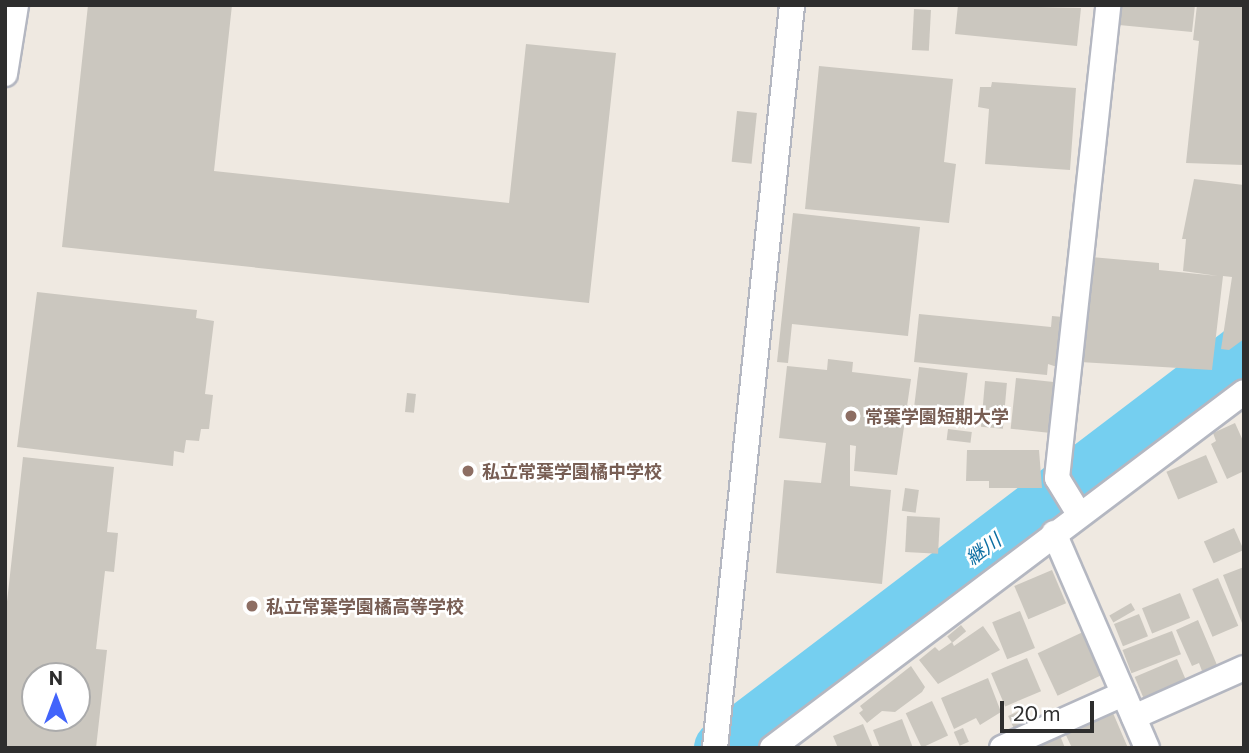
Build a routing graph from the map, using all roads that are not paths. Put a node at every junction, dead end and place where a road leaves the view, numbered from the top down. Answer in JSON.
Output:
{"nodes":[{"id":1,"x":16,"y":5,"type":"edge"},
{"id":2,"x":792,"y":5,"type":"edge"},
{"id":3,"x":1108,"y":5,"type":"edge"},
{"id":4,"x":5,"y":74,"type":"edge"},
{"id":5,"x":1244,"y":392,"type":"edge"},
{"id":6,"x":1079,"y":514,"type":"junction"},
{"id":7,"x":1054,"y":533,"type":"junction"},
{"id":8,"x":1244,"y":668,"type":"edge"},
{"id":9,"x":1124,"y":694,"type":"junction"},
{"id":10,"x":1134,"y":717,"type":"junction"},
{"id":11,"x":715,"y":748,"type":"edge"},
{"id":12,"x":772,"y":748,"type":"edge"},
{"id":13,"x":1002,"y":748,"type":"edge"},
{"id":14,"x":1147,"y":748,"type":"edge"}],
"edges":[{"from":1,"to":4,"type":"street"},
{"from":2,"to":11,"type":"street"},
{"from":3,"to":6,"type":"street"},
{"from":5,"to":6,"type":"street"},
{"from":6,"to":7,"type":"street"},
{"from":7,"to":9,"type":"street"},
{"from":7,"to":12,"type":"street"},
{"from":8,"to":10,"type":"street"},
{"from":9,"to":10,"type":"street"},
{"from":9,"to":13,"type":"street"},
{"from":10,"to":14,"type":"street"}]}
